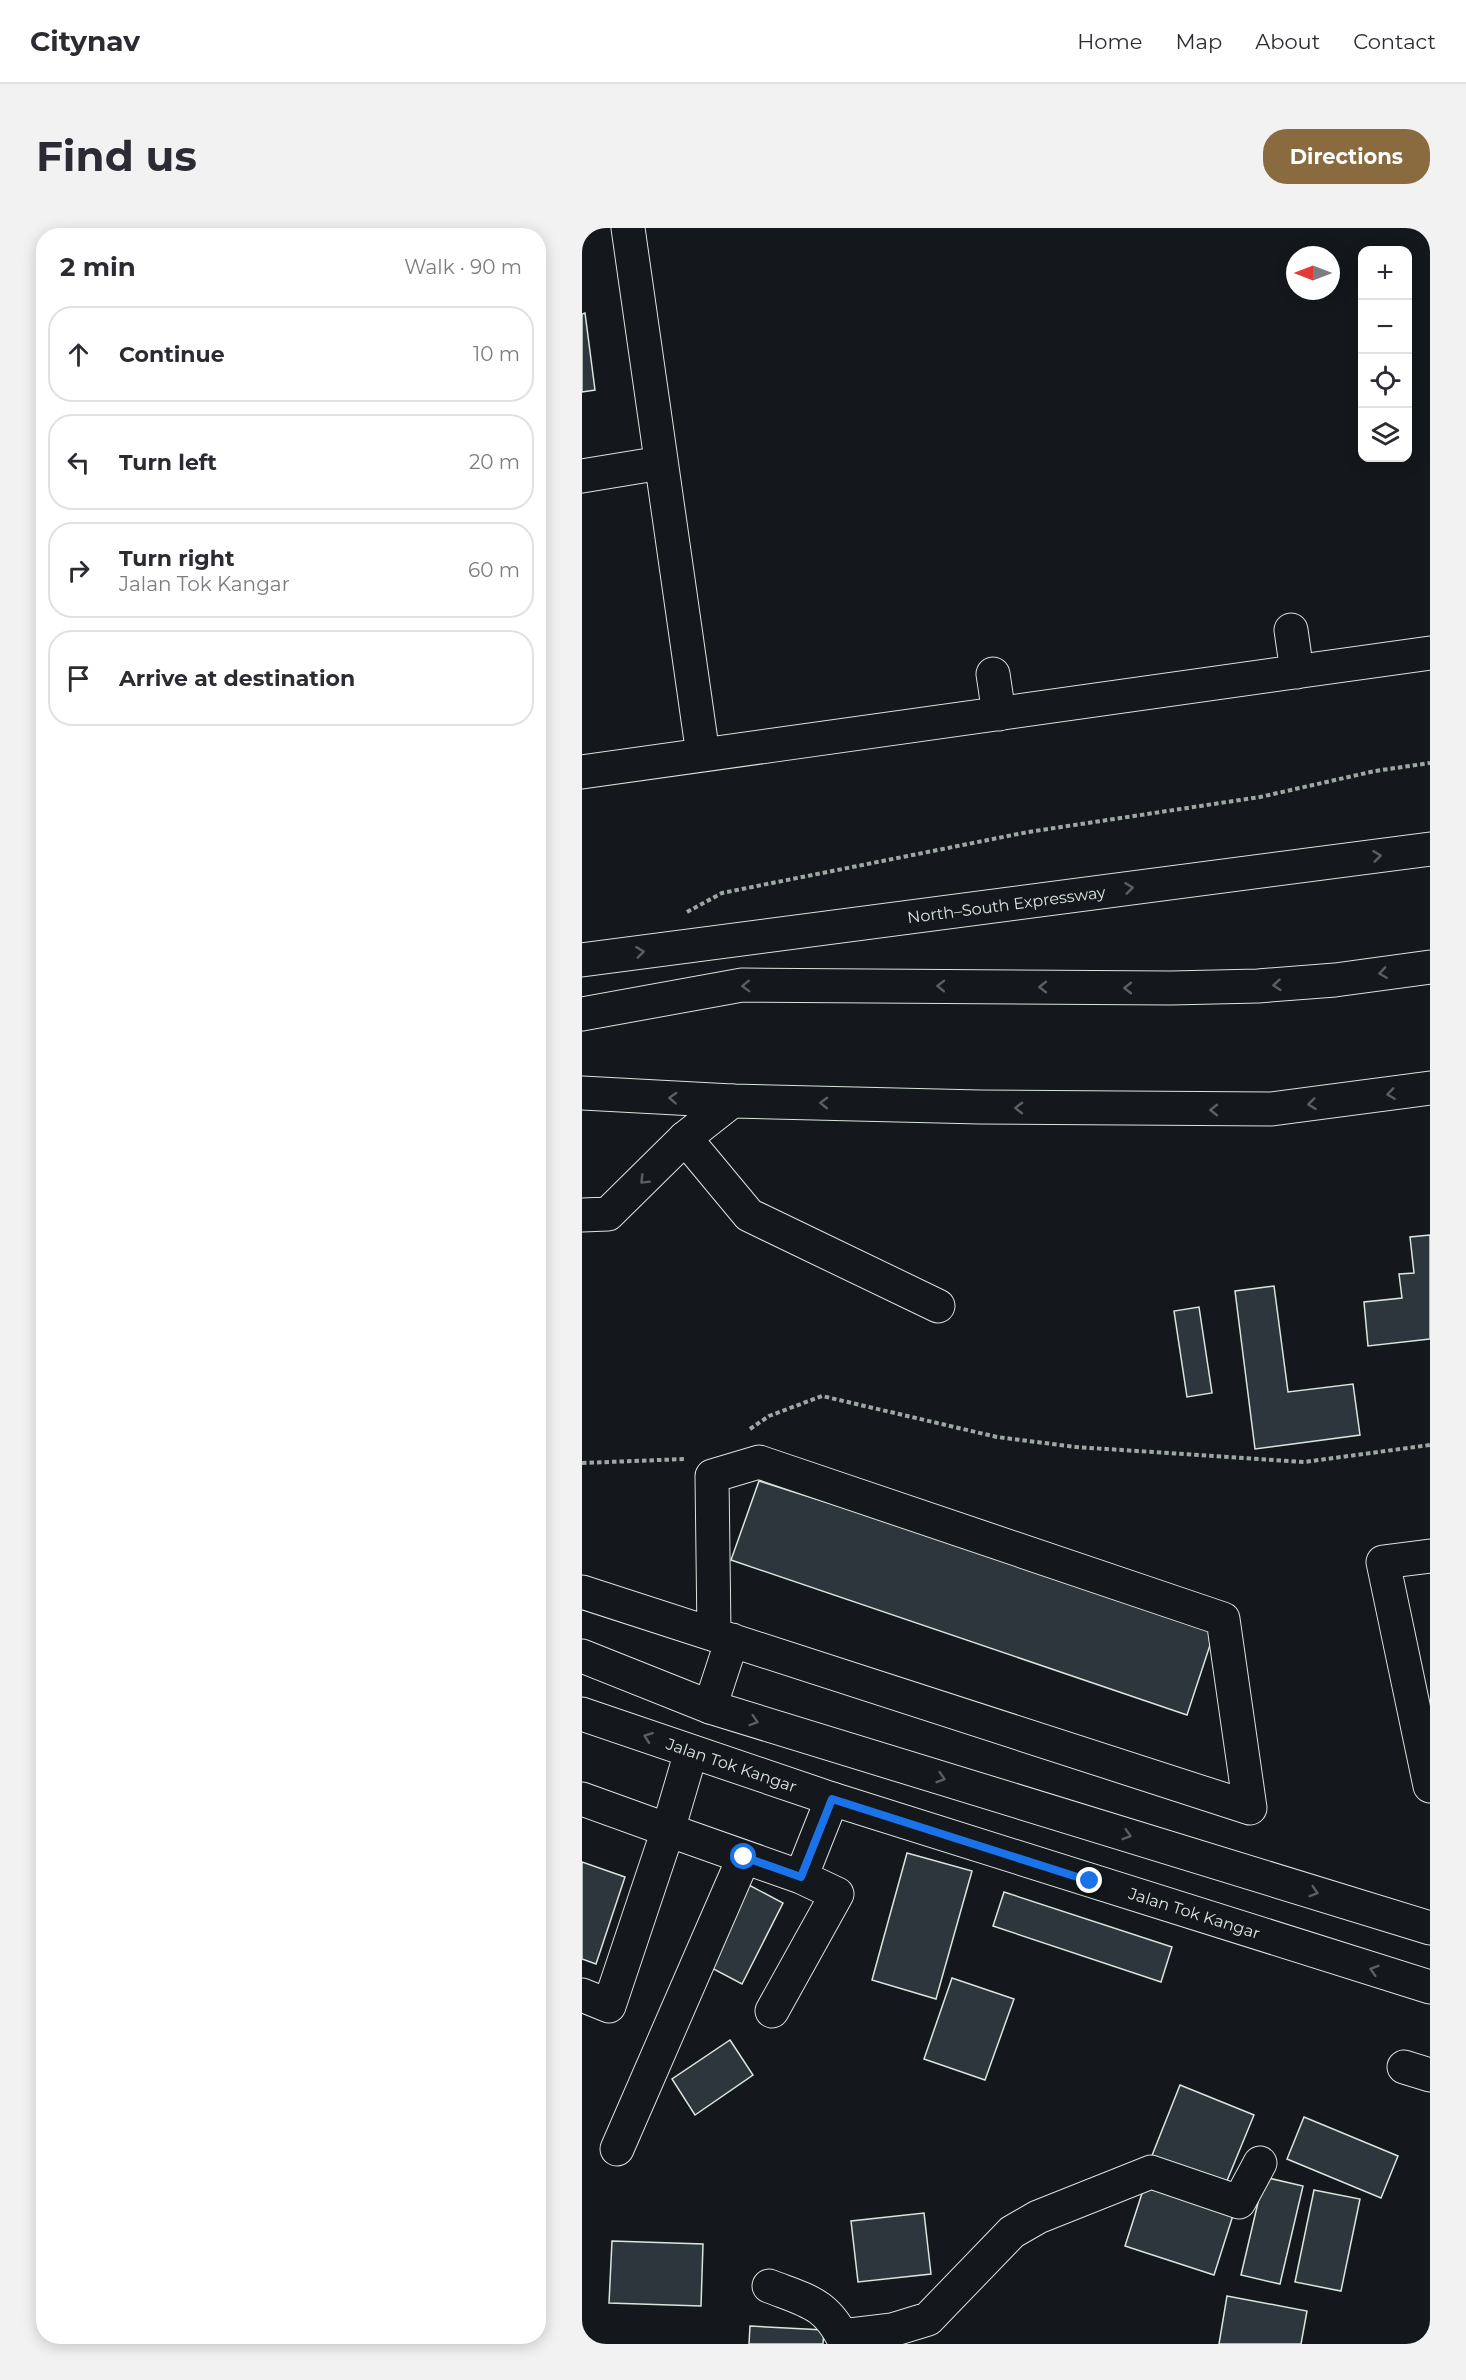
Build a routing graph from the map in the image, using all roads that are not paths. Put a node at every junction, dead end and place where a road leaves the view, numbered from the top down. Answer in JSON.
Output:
{"nodes":[{"id":1,"x":628,"y":228,"type":"edge"},
{"id":2,"x":661,"y":463,"type":"junction"},
{"id":3,"x":582,"y":476,"type":"edge"},
{"id":4,"x":1292,"y":630,"type":"dead end"},
{"id":5,"x":1430,"y":653,"type":"edge"},
{"id":6,"x":1297,"y":672,"type":"junction"},
{"id":7,"x":993,"y":674,"type":"dead end"},
{"id":8,"x":999,"y":714,"type":"junction"},
{"id":9,"x":703,"y":755,"type":"junction"},
{"id":10,"x":582,"y":772,"type":"edge"},
{"id":11,"x":1430,"y":849,"type":"edge"},
{"id":12,"x":582,"y":960,"type":"edge"},
{"id":13,"x":1430,"y":967,"type":"edge"},
{"id":14,"x":582,"y":1014,"type":"edge"},
{"id":15,"x":1430,"y":1088,"type":"edge"},
{"id":16,"x":582,"y":1093,"type":"edge"},
{"id":17,"x":732,"y":1101,"type":"junction"},
{"id":18,"x":686,"y":1138,"type":"junction"},
{"id":19,"x":582,"y":1215,"type":"edge"},
{"id":20,"x":938,"y":1306,"type":"dead end"},
{"id":21,"x":1430,"y":1556,"type":"edge"},
{"id":22,"x":582,"y":1592,"type":"edge"},
{"id":23,"x":723,"y":1637,"type":"junction"},
{"id":24,"x":582,"y":1656,"type":"edge"},
{"id":25,"x":710,"y":1707,"type":"junction"},
{"id":26,"x":582,"y":1714,"type":"edge"},
{"id":27,"x":691,"y":1752,"type":"junction"},
{"id":28,"x":1430,"y":1786,"type":"edge"},
{"id":29,"x":832,"y":1799,"type":"junction"},
{"id":30,"x":582,"y":1800,"type":"edge"},
{"id":31,"x":668,"y":1830,"type":"junction"},
{"id":32,"x":744,"y":1857,"type":"junction"},
{"id":33,"x":801,"y":1877,"type":"junction"},
{"id":34,"x":1430,"y":1928,"type":"edge"},
{"id":35,"x":1430,"y":1987,"type":"edge"},
{"id":36,"x":582,"y":1995,"type":"edge"},
{"id":37,"x":772,"y":2012,"type":"dead end"},
{"id":38,"x":617,"y":2149,"type":"dead end"},
{"id":39,"x":1260,"y":2163,"type":"dead end"},
{"id":40,"x":769,"y":2286,"type":"dead end"},
{"id":41,"x":844,"y":2340,"type":"edge"}],
"edges":[{"from":1,"to":2,"type":"main road"},
{"from":2,"to":3,"type":"main road"},
{"from":2,"to":9,"type":"main road"},
{"from":4,"to":6,"type":"main road"},
{"from":5,"to":6,"type":"main road"},
{"from":6,"to":8,"type":"main road"},
{"from":7,"to":8,"type":"main road"},
{"from":8,"to":9,"type":"main road"},
{"from":9,"to":10,"type":"main road"},
{"from":12,"to":11,"type":"main road","name":"North–South Expressway","one_way":true},
{"from":13,"to":14,"type":"main road","one_way":true},
{"from":15,"to":17,"type":"main road","one_way":true},
{"from":17,"to":16,"type":"main road","one_way":true},
{"from":17,"to":18,"type":"main road"},
{"from":18,"to":19,"type":"main road","one_way":true},
{"from":18,"to":20,"type":"main road"},
{"from":21,"to":28,"type":"main road"},
{"from":22,"to":23,"type":"main road"},
{"from":23,"to":23,"type":"main road"},
{"from":23,"to":25,"type":"main road"},
{"from":24,"to":25,"type":"main road"},
{"from":25,"to":34,"type":"main road","one_way":true},
{"from":27,"to":26,"type":"main road","name":"Jalan Tok Kangar","one_way":true},
{"from":27,"to":29,"type":"main road","name":"Jalan Tok Kangar"},
{"from":27,"to":31,"type":"main road"},
{"from":29,"to":33,"type":"main road"},
{"from":35,"to":29,"type":"main road","name":"Jalan Tok Kangar","one_way":true},
{"from":30,"to":31,"type":"main road"},
{"from":31,"to":32,"type":"main road"},
{"from":31,"to":36,"type":"main road"},
{"from":32,"to":33,"type":"main road"},
{"from":32,"to":38,"type":"main road"},
{"from":33,"to":37,"type":"main road"},
{"from":39,"to":41,"type":"main road"},
{"from":40,"to":41,"type":"main road"}]}
